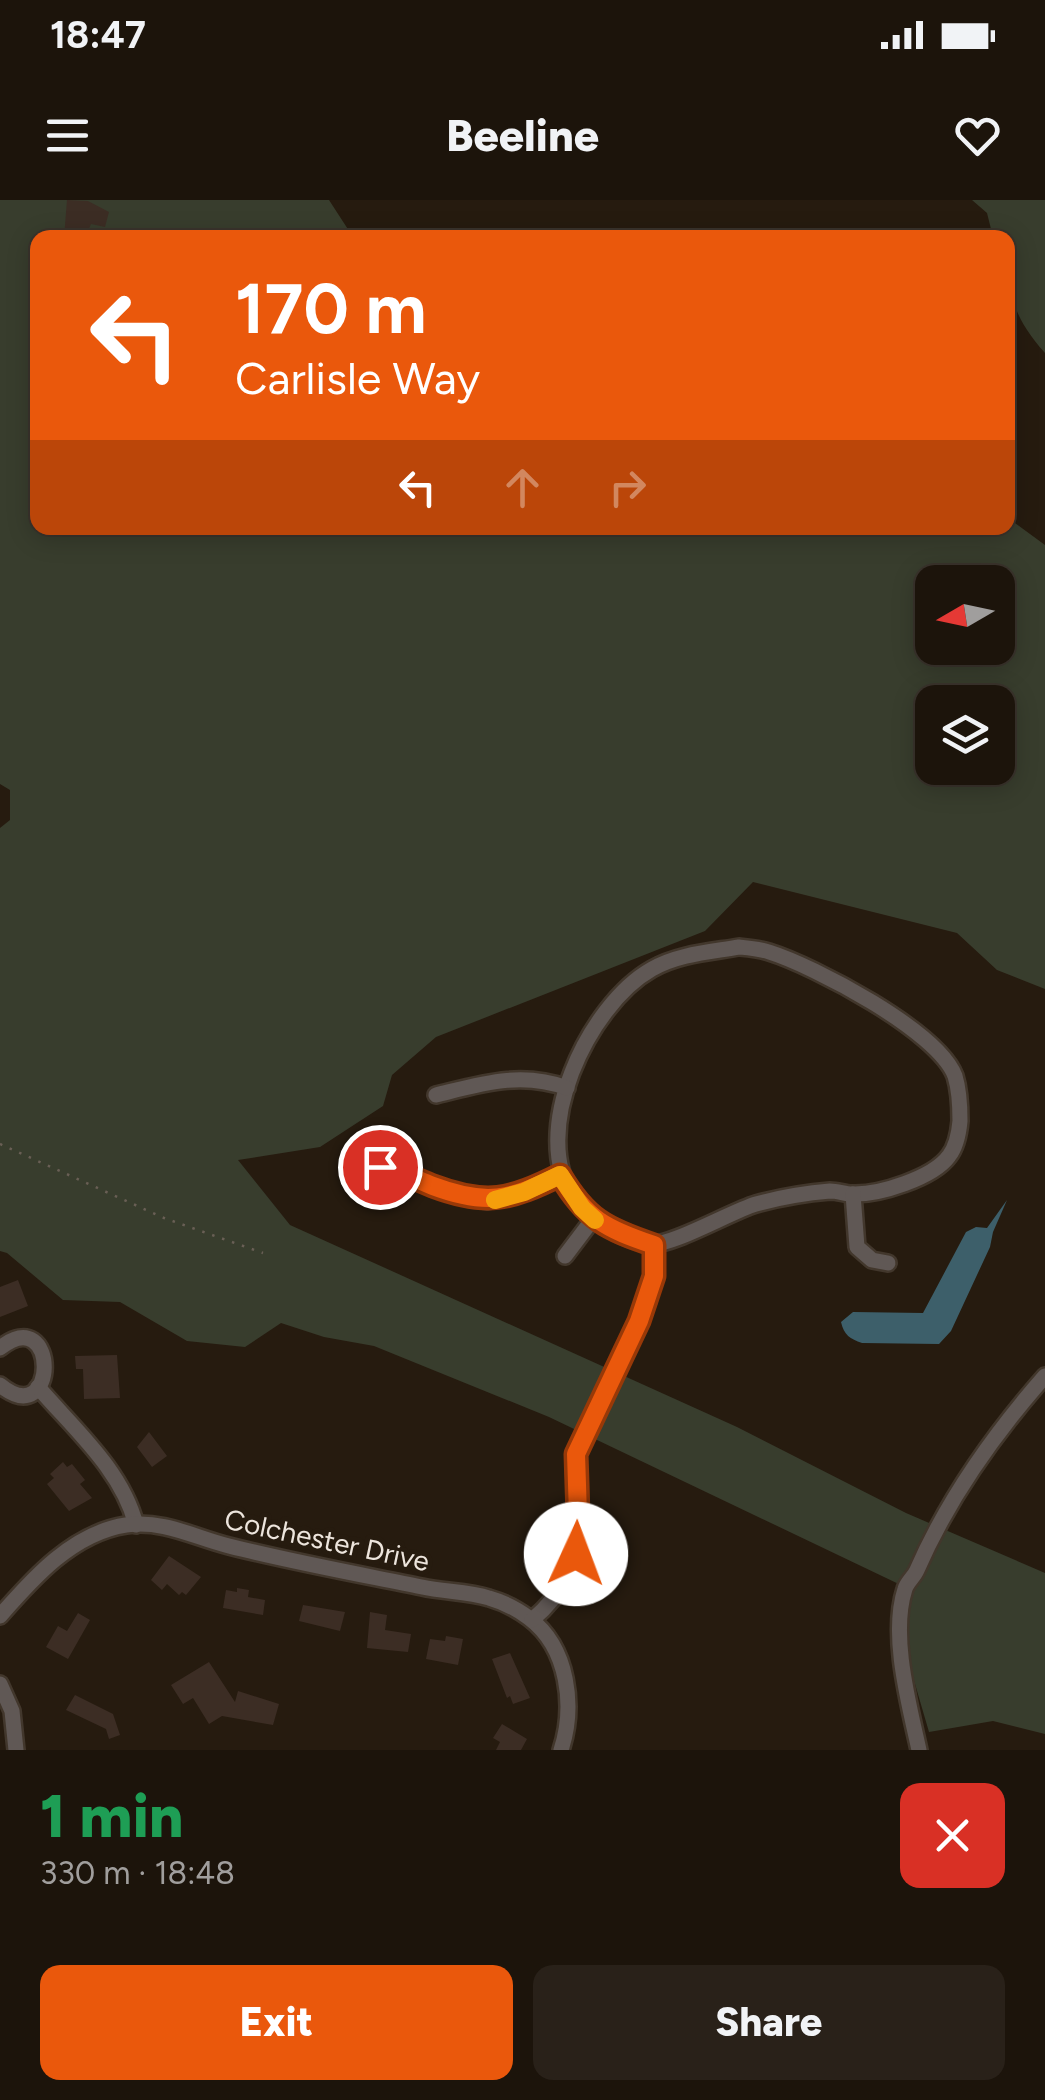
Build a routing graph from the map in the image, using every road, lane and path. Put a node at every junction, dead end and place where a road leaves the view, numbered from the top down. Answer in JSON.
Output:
{"nodes":[{"id":1,"x":567,"y":1088,"type":"junction"},
{"id":2,"x":436,"y":1095,"type":"dead end"},
{"id":3,"x":0,"y":1144,"type":"edge"},
{"id":4,"x":358,"y":1173,"type":"dead end"},
{"id":5,"x":560,"y":1175,"type":"junction"},
{"id":6,"x":853,"y":1194,"type":"junction"},
{"id":7,"x":593,"y":1219,"type":"junction"},
{"id":8,"x":654,"y":1245,"type":"junction"},
{"id":9,"x":264,"y":1253,"type":"dead end"},
{"id":10,"x":566,"y":1256,"type":"dead end"},
{"id":11,"x":888,"y":1263,"type":"dead end"},
{"id":12,"x":0,"y":1348,"type":"edge"},
{"id":13,"x":1045,"y":1376,"type":"edge"},
{"id":14,"x":0,"y":1385,"type":"edge"},
{"id":15,"x":38,"y":1387,"type":"junction"},
{"id":16,"x":1038,"y":1395,"type":"edge"},
{"id":17,"x":136,"y":1524,"type":"junction"},
{"id":18,"x":0,"y":1616,"type":"edge"},
{"id":19,"x":532,"y":1620,"type":"junction"},
{"id":20,"x":0,"y":1684,"type":"edge"},
{"id":21,"x":16,"y":1750,"type":"edge"},
{"id":22,"x":561,"y":1750,"type":"edge"},
{"id":23,"x":918,"y":1750,"type":"edge"}],
"edges":[{"from":1,"to":2,"type":"street"},
{"from":1,"to":5,"type":"street"},
{"from":1,"to":6,"type":"street"},
{"from":3,"to":9,"type":"path"},
{"from":4,"to":5,"type":"street"},
{"from":5,"to":7,"type":"street"},
{"from":6,"to":8,"type":"street"},
{"from":6,"to":11,"type":"street"},
{"from":7,"to":8,"type":"street"},
{"from":7,"to":10,"type":"street"},
{"from":8,"to":19,"type":"street"},
{"from":12,"to":15,"type":"street"},
{"from":13,"to":16,"type":"street"},
{"from":14,"to":15,"type":"street"},
{"from":15,"to":17,"type":"street"},
{"from":16,"to":23,"type":"street"},
{"from":17,"to":18,"type":"street","name":"Colchester Drive"},
{"from":17,"to":19,"type":"street","name":"Colchester Drive"},
{"from":19,"to":22,"type":"street"},
{"from":20,"to":21,"type":"street"}]}
